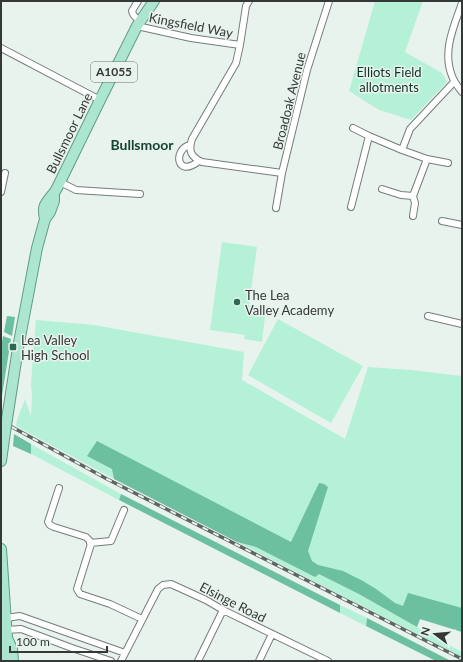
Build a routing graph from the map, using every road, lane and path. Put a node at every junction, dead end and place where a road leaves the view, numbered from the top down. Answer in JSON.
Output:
{"nodes":[{"id":1,"x":138,"y":1,"type":"edge"},
{"id":2,"x":154,"y":1,"type":"edge"},
{"id":3,"x":249,"y":1,"type":"edge"},
{"id":4,"x":329,"y":1,"type":"edge"},
{"id":5,"x":462,"y":2,"type":"edge"},
{"id":6,"x":139,"y":24,"type":"junction"},
{"id":7,"x":240,"y":45,"type":"junction"},
{"id":8,"x":1,"y":48,"type":"edge"},
{"id":9,"x":454,"y":82,"type":"junction"},
{"id":10,"x":462,"y":92,"type":"edge"},
{"id":11,"x":100,"y":100,"type":"junction"},
{"id":12,"x":353,"y":128,"type":"dead end"},
{"id":13,"x":369,"y":136,"type":"junction"},
{"id":14,"x":190,"y":145,"type":"junction"},
{"id":15,"x":402,"y":150,"type":"junction"},
{"id":16,"x":427,"y":159,"type":"junction"},
{"id":17,"x":199,"y":161,"type":"junction"},
{"id":18,"x":448,"y":163,"type":"dead end"},
{"id":19,"x":5,"y":173,"type":"dead end"},
{"id":20,"x":282,"y":174,"type":"junction"},
{"id":21,"x":60,"y":182,"type":"junction"},
{"id":22,"x":382,"y":189,"type":"dead end"},
{"id":23,"x":1,"y":192,"type":"edge"},
{"id":24,"x":140,"y":194,"type":"dead end"},
{"id":25,"x":413,"y":196,"type":"junction"},
{"id":26,"x":351,"y":207,"type":"dead end"},
{"id":27,"x":276,"y":208,"type":"dead end"},
{"id":28,"x":413,"y":216,"type":"dead end"},
{"id":29,"x":442,"y":221,"type":"dead end"},
{"id":30,"x":462,"y":225,"type":"edge"},
{"id":31,"x":428,"y":316,"type":"dead end"},
{"id":32,"x":462,"y":324,"type":"edge"},
{"id":33,"x":1,"y":461,"type":"edge"},
{"id":34,"x":59,"y":488,"type":"dead end"},
{"id":35,"x":124,"y":510,"type":"dead end"},
{"id":36,"x":90,"y":543,"type":"junction"},
{"id":37,"x":1,"y":549,"type":"edge"},
{"id":38,"x":223,"y":610,"type":"junction"},
{"id":39,"x":6,"y":618,"type":"junction"},
{"id":40,"x":142,"y":619,"type":"junction"},
{"id":41,"x":272,"y":634,"type":"junction"},
{"id":42,"x":5,"y":635,"type":"edge"},
{"id":43,"x":125,"y":653,"type":"junction"},
{"id":44,"x":5,"y":661,"type":"edge"},
{"id":45,"x":13,"y":661,"type":"edge"},
{"id":46,"x":111,"y":661,"type":"edge"},
{"id":47,"x":121,"y":661,"type":"edge"},
{"id":48,"x":198,"y":661,"type":"edge"},
{"id":49,"x":259,"y":661,"type":"edge"},
{"id":50,"x":328,"y":661,"type":"edge"}],
"edges":[{"from":1,"to":6,"type":"street"},
{"from":2,"to":6,"type":"main road","name":"Bullsmoor Lane","number":"A1055"},
{"from":3,"to":7,"type":"street"},
{"from":4,"to":20,"type":"street","name":"Broadoak Avenue"},
{"from":5,"to":9,"type":"street"},
{"from":6,"to":7,"type":"street","name":"Kingsfield Way"},
{"from":6,"to":11,"type":"main road","name":"Bullsmoor Lane","number":"A1055"},
{"from":7,"to":14,"type":"street"},
{"from":8,"to":11,"type":"street"},
{"from":9,"to":10,"type":"street"},
{"from":9,"to":15,"type":"street"},
{"from":11,"to":21,"type":"main road","name":"Bullsmoor Lane","number":"A1055"},
{"from":12,"to":13,"type":"street"},
{"from":13,"to":15,"type":"street"},
{"from":13,"to":26,"type":"street"},
{"from":14,"to":17,"type":"street"},
{"from":14,"to":17,"type":"street"},
{"from":15,"to":16,"type":"street"},
{"from":16,"to":18,"type":"street"},
{"from":16,"to":25,"type":"street"},
{"from":17,"to":20,"type":"street"},
{"from":19,"to":23,"type":"street"},
{"from":20,"to":27,"type":"street","name":"Broadoak Avenue"},
{"from":21,"to":24,"type":"street"},
{"from":21,"to":33,"type":"main road","name":"Bullsmoor Lane","number":"A1055","bridge":true},
{"from":22,"to":25,"type":"street"},
{"from":25,"to":28,"type":"street"},
{"from":29,"to":30,"type":"street"},
{"from":31,"to":32,"type":"street"},
{"from":34,"to":36,"type":"street"},
{"from":35,"to":36,"type":"street"},
{"from":36,"to":40,"type":"street"},
{"from":37,"to":39,"type":"main road"},
{"from":38,"to":40,"type":"street","name":"Elsinge Road"},
{"from":38,"to":41,"type":"street","name":"Elsinge Road"},
{"from":38,"to":48,"type":"street"},
{"from":39,"to":42,"type":"main road"},
{"from":39,"to":43,"type":"street"},
{"from":40,"to":43,"type":"street","name":"Elsinge Road"},
{"from":41,"to":49,"type":"street"},
{"from":41,"to":50,"type":"street","name":"Elsinge Road"},
{"from":42,"to":44,"type":"main road"},
{"from":42,"to":45,"type":"main road"},
{"from":42,"to":46,"type":"street"},
{"from":43,"to":47,"type":"street","name":"Elsinge Road"}]}
